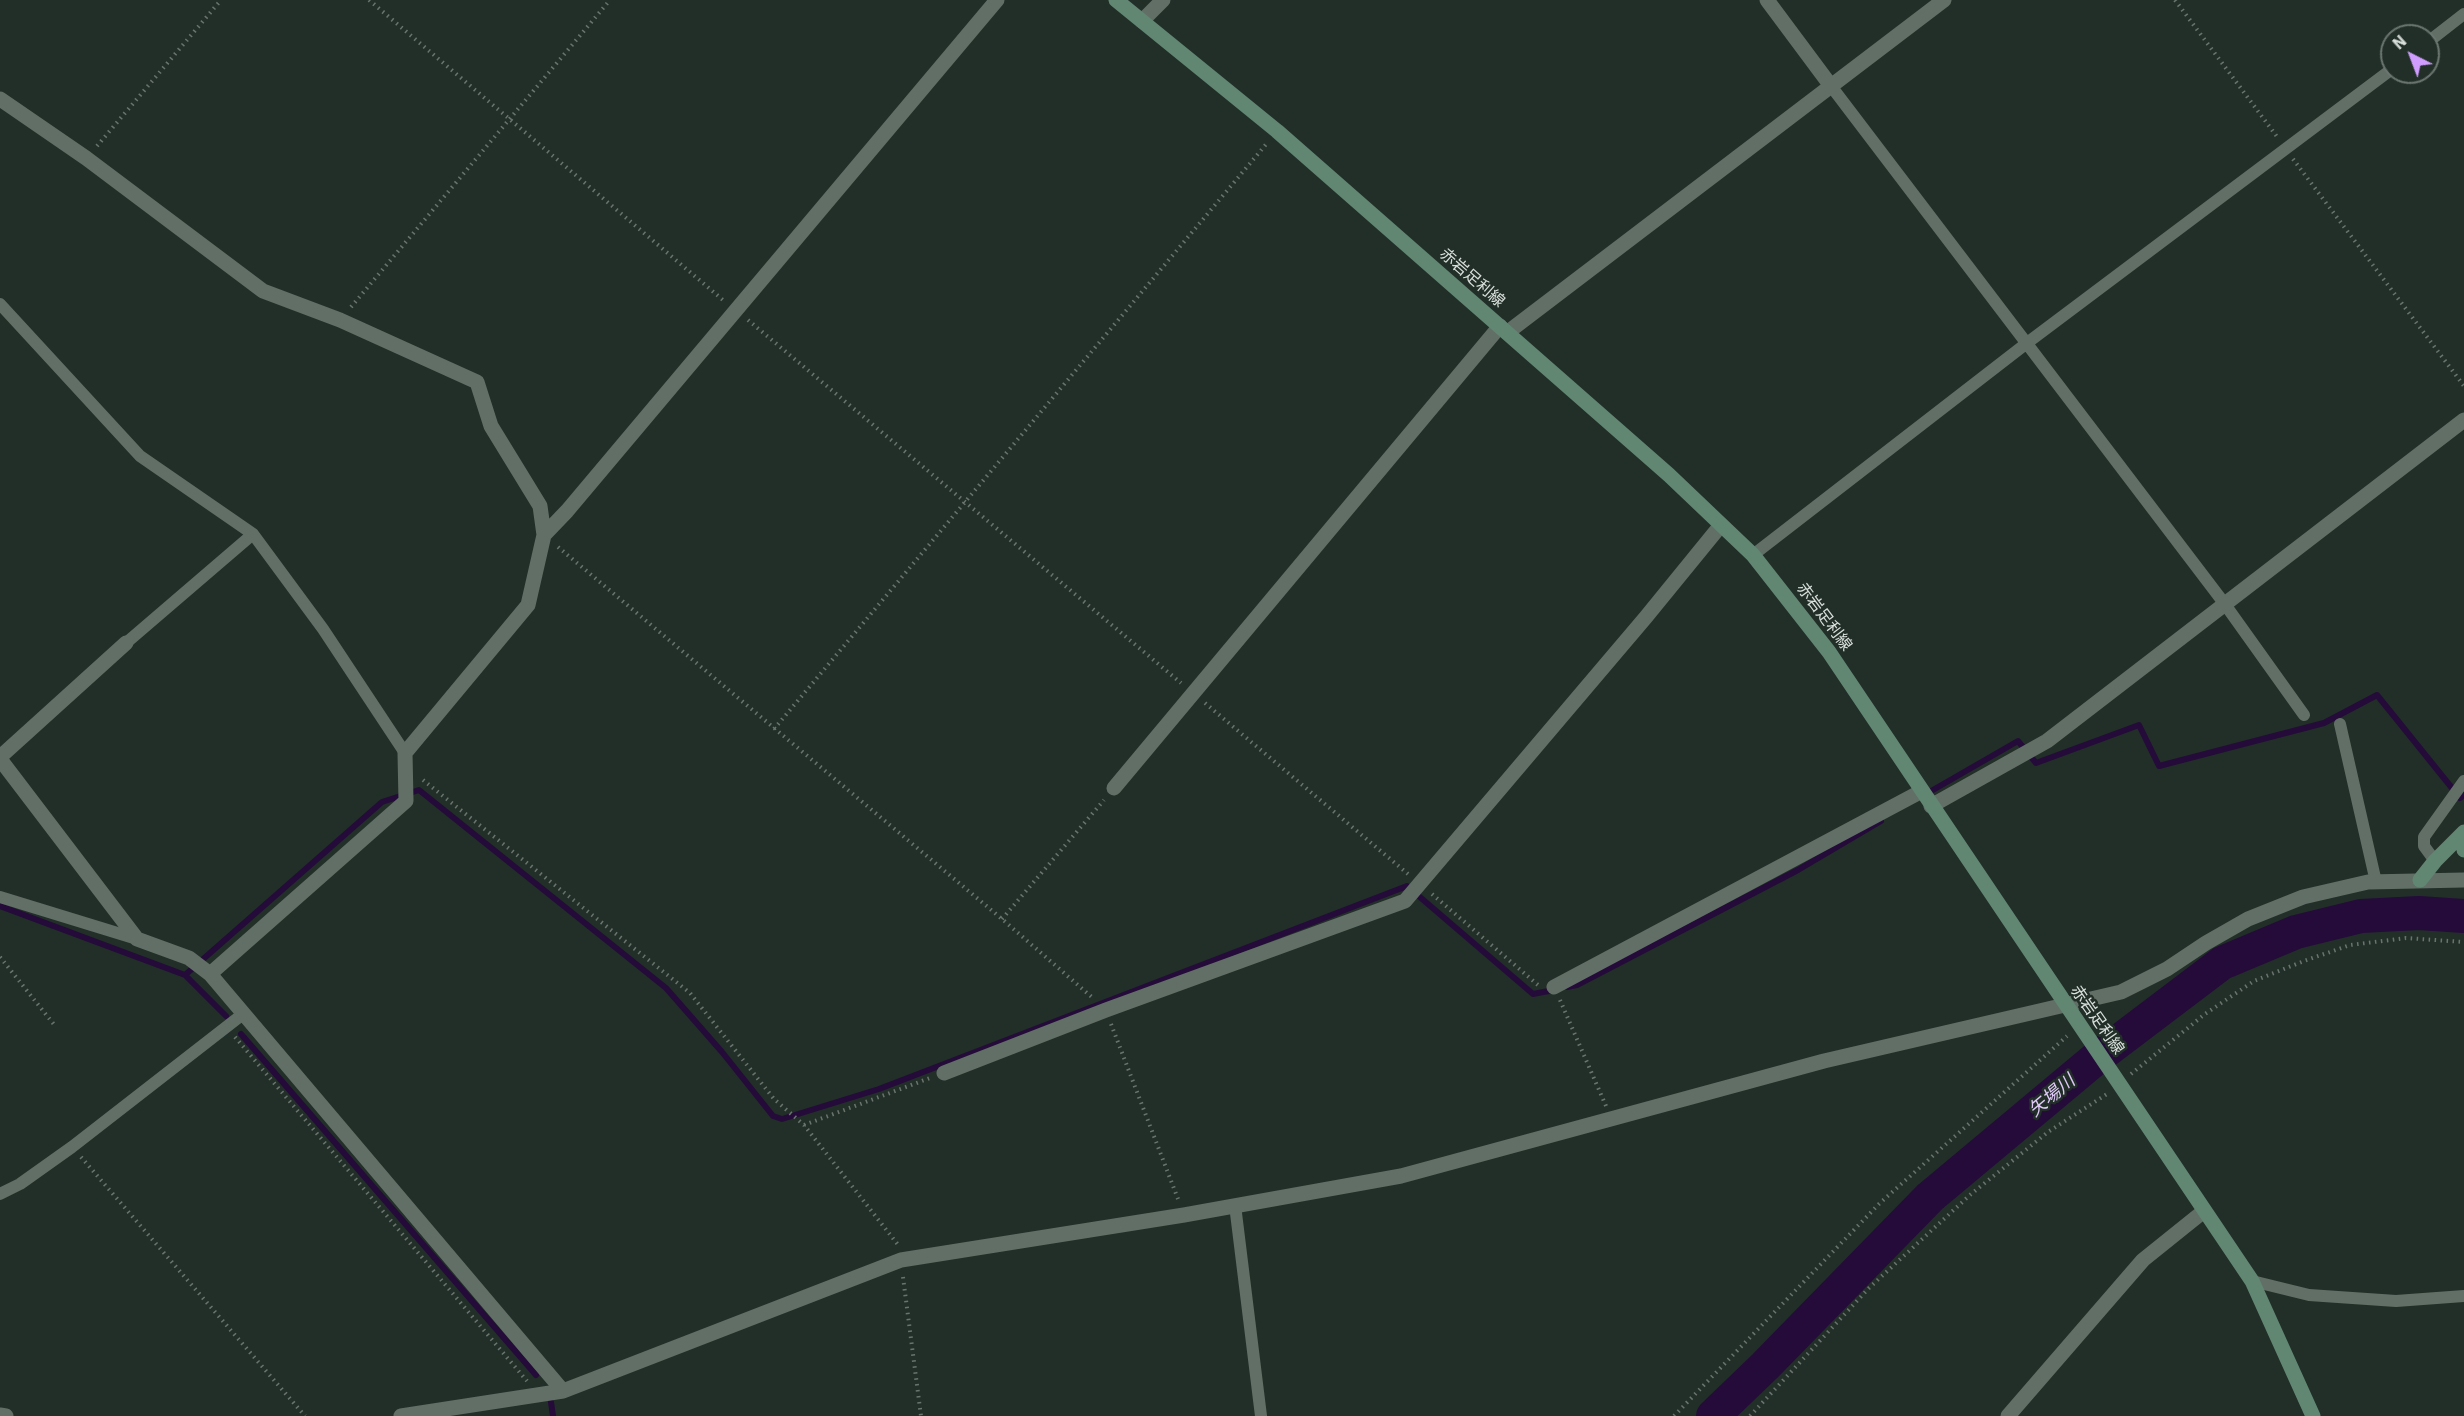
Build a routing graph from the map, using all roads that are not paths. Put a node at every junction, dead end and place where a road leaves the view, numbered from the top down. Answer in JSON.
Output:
{"nodes":[{"id":1,"x":997,"y":0,"type":"edge"},
{"id":2,"x":1116,"y":0,"type":"edge"},
{"id":3,"x":1163,"y":0,"type":"edge"},
{"id":4,"x":1767,"y":0,"type":"edge"},
{"id":5,"x":1944,"y":0,"type":"edge"},
{"id":6,"x":2464,"y":15,"type":"edge"},
{"id":7,"x":1142,"y":21,"type":"junction"},
{"id":8,"x":2440,"y":33,"type":"edge"},
{"id":9,"x":2380,"y":78,"type":"edge"},
{"id":10,"x":1831,"y":86,"type":"junction"},
{"id":11,"x":0,"y":99,"type":"edge"},
{"id":12,"x":0,"y":304,"type":"edge"},
{"id":13,"x":1504,"y":329,"type":"junction"},
{"id":14,"x":2027,"y":343,"type":"junction"},
{"id":15,"x":2464,"y":420,"type":"edge"},
{"id":16,"x":1721,"y":525,"type":"junction"},
{"id":17,"x":253,"y":534,"type":"junction"},
{"id":18,"x":544,"y":535,"type":"junction"},
{"id":19,"x":1753,"y":555,"type":"junction"},
{"id":20,"x":2224,"y":603,"type":"junction"},
{"id":21,"x":126,"y":643,"type":"joint"},
{"id":22,"x":2304,"y":715,"type":"dead end"},
{"id":23,"x":2340,"y":724,"type":"dead end"},
{"id":24,"x":0,"y":758,"type":"edge"},
{"id":25,"x":406,"y":761,"type":"junction"},
{"id":26,"x":2464,"y":781,"type":"edge"},
{"id":27,"x":1114,"y":788,"type":"road end"},
{"id":28,"x":1922,"y":791,"type":"junction"},
{"id":29,"x":1931,"y":806,"type":"junction"},
{"id":30,"x":2464,"y":832,"type":"edge"},
{"id":31,"x":2435,"y":861,"type":"junction"},
{"id":32,"x":2421,"y":880,"type":"junction"},
{"id":33,"x":2464,"y":880,"type":"edge"},
{"id":34,"x":2376,"y":882,"type":"junction"},
{"id":35,"x":0,"y":897,"type":"edge"},
{"id":36,"x":137,"y":939,"type":"junction"},
{"id":37,"x":210,"y":974,"type":"junction"},
{"id":38,"x":1554,"y":987,"type":"road end"},
{"id":39,"x":2064,"y":1004,"type":"junction"},
{"id":40,"x":243,"y":1014,"type":"junction"},
{"id":41,"x":944,"y":1073,"type":"road end"},
{"id":42,"x":0,"y":1194,"type":"edge"},
{"id":43,"x":1235,"y":1205,"type":"junction"},
{"id":44,"x":2204,"y":1211,"type":"junction"},
{"id":45,"x":2252,"y":1281,"type":"junction"},
{"id":46,"x":2464,"y":1296,"type":"edge"},
{"id":47,"x":563,"y":1391,"type":"junction"},
{"id":48,"x":0,"y":1415,"type":"edge"},
{"id":49,"x":6,"y":1416,"type":"edge"},
{"id":50,"x":401,"y":1416,"type":"edge"},
{"id":51,"x":1261,"y":1416,"type":"edge"},
{"id":52,"x":2008,"y":1416,"type":"edge"},
{"id":53,"x":2313,"y":1416,"type":"edge"}],
"edges":[{"from":1,"to":18,"type":"street"},
{"from":2,"to":7,"type":"main road","name":"赤岩足利線"},
{"from":3,"to":7,"type":"street"},
{"from":4,"to":10,"type":"street"},
{"from":5,"to":10,"type":"street"},
{"from":6,"to":8,"type":"lane"},
{"from":7,"to":13,"type":"main road","name":"赤岩足利線"},
{"from":9,"to":14,"type":"lane"},
{"from":10,"to":13,"type":"street"},
{"from":10,"to":14,"type":"lane"},
{"from":11,"to":18,"type":"street"},
{"from":12,"to":17,"type":"lane"},
{"from":13,"to":16,"type":"main road","name":"赤岩足利線"},
{"from":13,"to":27,"type":"street"},
{"from":14,"to":19,"type":"lane"},
{"from":14,"to":20,"type":"lane"},
{"from":15,"to":20,"type":"street"},
{"from":16,"to":19,"type":"main road","name":"赤岩足利線"},
{"from":16,"to":41,"type":"street"},
{"from":17,"to":21,"type":"lane"},
{"from":17,"to":25,"type":"lane"},
{"from":18,"to":25,"type":"street"},
{"from":19,"to":28,"type":"main road","name":"赤岩足利線"},
{"from":20,"to":22,"type":"lane"},
{"from":20,"to":29,"type":"street"},
{"from":21,"to":24,"type":"street"},
{"from":23,"to":34,"type":"lane"},
{"from":24,"to":36,"type":"street"},
{"from":25,"to":37,"type":"street"},
{"from":26,"to":31,"type":"lane"},
{"from":28,"to":29,"type":"main road","name":"赤岩足利線"},
{"from":28,"to":38,"type":"street"},
{"from":29,"to":39,"type":"main road","name":"赤岩足利線"},
{"from":30,"to":31,"type":"main road"},
{"from":31,"to":32,"type":"main road"},
{"from":32,"to":33,"type":"street"},
{"from":32,"to":34,"type":"street"},
{"from":34,"to":39,"type":"street"},
{"from":35,"to":36,"type":"lane"},
{"from":36,"to":37,"type":"street"},
{"from":37,"to":40,"type":"street"},
{"from":39,"to":43,"type":"street"},
{"from":39,"to":44,"type":"main road","name":"赤岩足利線"},
{"from":40,"to":42,"type":"lane"},
{"from":40,"to":47,"type":"street"},
{"from":43,"to":47,"type":"street"},
{"from":43,"to":51,"type":"lane"},
{"from":44,"to":45,"type":"main road","name":"赤岩足利線"},
{"from":44,"to":52,"type":"street"},
{"from":45,"to":46,"type":"lane"},
{"from":45,"to":53,"type":"main road","name":"赤岩足利線"},
{"from":47,"to":50,"type":"street"},
{"from":48,"to":49,"type":"street"}]}
